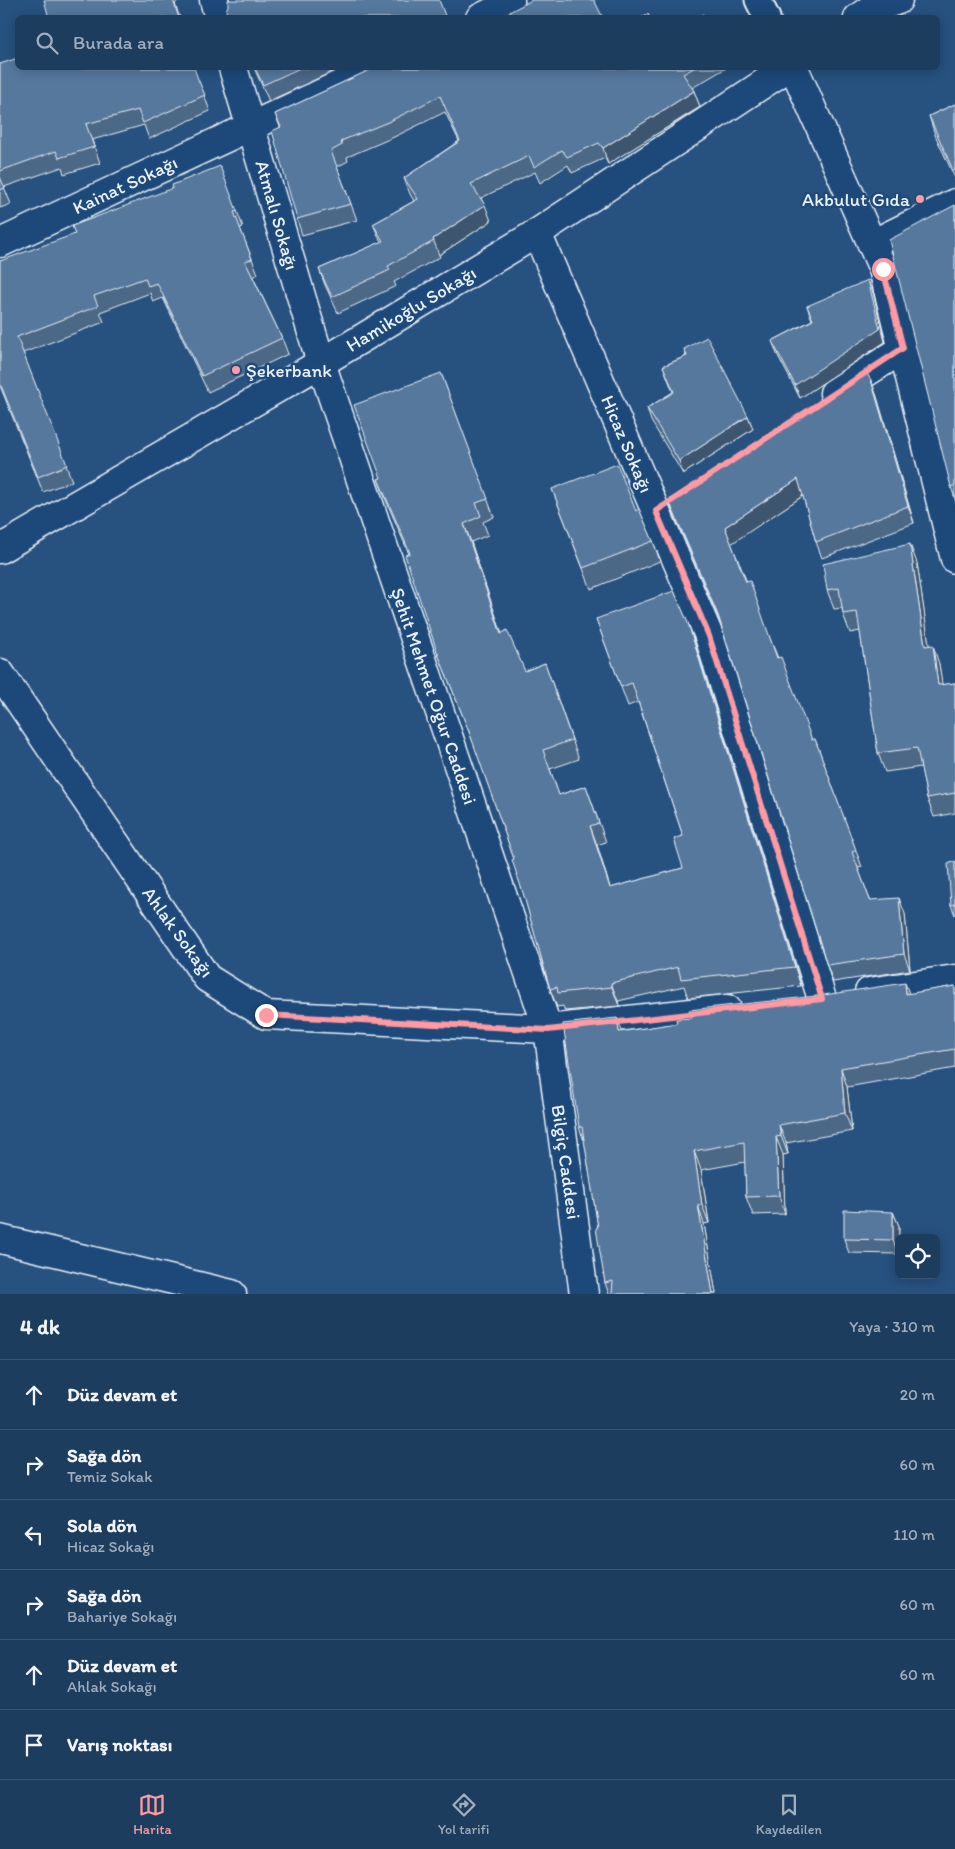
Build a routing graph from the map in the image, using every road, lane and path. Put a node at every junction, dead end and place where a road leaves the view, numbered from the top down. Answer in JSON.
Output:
{"nodes":[{"id":1,"x":214,"y":0,"type":"edge"},
{"id":2,"x":510,"y":0,"type":"edge"},
{"id":3,"x":758,"y":0,"type":"edge"},
{"id":4,"x":898,"y":0,"type":"edge"},
{"id":5,"x":864,"y":9,"type":"edge"},
{"id":6,"x":218,"y":15,"type":"edge"},
{"id":7,"x":486,"y":15,"type":"edge"},
{"id":8,"x":766,"y":15,"type":"edge"},
{"id":9,"x":235,"y":70,"type":"edge"},
{"id":10,"x":372,"y":70,"type":"edge"},
{"id":11,"x":784,"y":70,"type":"edge"},
{"id":12,"x":795,"y":70,"type":"edge"},
{"id":13,"x":251,"y":127,"type":"junction"},
{"id":14,"x":955,"y":203,"type":"edge"},
{"id":15,"x":537,"y":233,"type":"junction"},
{"id":16,"x":0,"y":243,"type":"edge"},
{"id":17,"x":872,"y":244,"type":"junction"},
{"id":18,"x":903,"y":348,"type":"junction"},
{"id":19,"x":321,"y":363,"type":"junction"},
{"id":20,"x":812,"y":408,"type":"edge"},
{"id":21,"x":680,"y":495,"type":"edge"},
{"id":22,"x":656,"y":511,"type":"junction"},
{"id":23,"x":0,"y":549,"type":"edge"},
{"id":24,"x":955,"y":559,"type":"edge"},
{"id":25,"x":0,"y":673,"type":"edge"},
{"id":26,"x":955,"y":979,"type":"edge"},
{"id":27,"x":822,"y":999,"type":"junction"},
{"id":28,"x":793,"y":1002,"type":"edge"},
{"id":29,"x":754,"y":1006,"type":"edge"},
{"id":30,"x":548,"y":1030,"type":"junction"},
{"id":31,"x":0,"y":1239,"type":"edge"},
{"id":32,"x":232,"y":1294,"type":"edge"},
{"id":33,"x":584,"y":1294,"type":"edge"}],
"edges":[{"from":1,"to":6,"type":"street"},
{"from":2,"to":7,"type":"street"},
{"from":3,"to":8,"type":"street"},
{"from":4,"to":5,"type":"street"},
{"from":9,"to":13,"type":"street","name":"Atmalı Sokağı"},
{"from":10,"to":13,"type":"street","name":"Kainat Sokağı"},
{"from":11,"to":15,"type":"street","name":"Hamikoğlu Sokağı"},
{"from":12,"to":17,"type":"street"},
{"from":13,"to":16,"type":"street","name":"Kainat Sokağı"},
{"from":13,"to":19,"type":"street","name":"Atmalı Sokağı"},
{"from":14,"to":17,"type":"street"},
{"from":15,"to":19,"type":"street","name":"Hamikoğlu Sokağı"},
{"from":15,"to":22,"type":"street","name":"Hicaz Sokağı"},
{"from":17,"to":18,"type":"street"},
{"from":18,"to":20,"type":"street"},
{"from":18,"to":24,"type":"street"},
{"from":19,"to":23,"type":"street","name":"Hamikoğlu Sokağı"},
{"from":19,"to":30,"type":"street","name":"Şehit Mehmet Oğur Caddesi"},
{"from":21,"to":22,"type":"street"},
{"from":22,"to":27,"type":"street","name":"Hicaz Sokağı"},
{"from":25,"to":30,"type":"street","name":"Ahlak Sokağı"},
{"from":26,"to":27,"type":"street"},
{"from":27,"to":28,"type":"street"},
{"from":29,"to":30,"type":"street","name":"Ahlak Sokağı"},
{"from":30,"to":33,"type":"street","name":"Bilgiç Caddesi"},
{"from":31,"to":32,"type":"street"}]}
